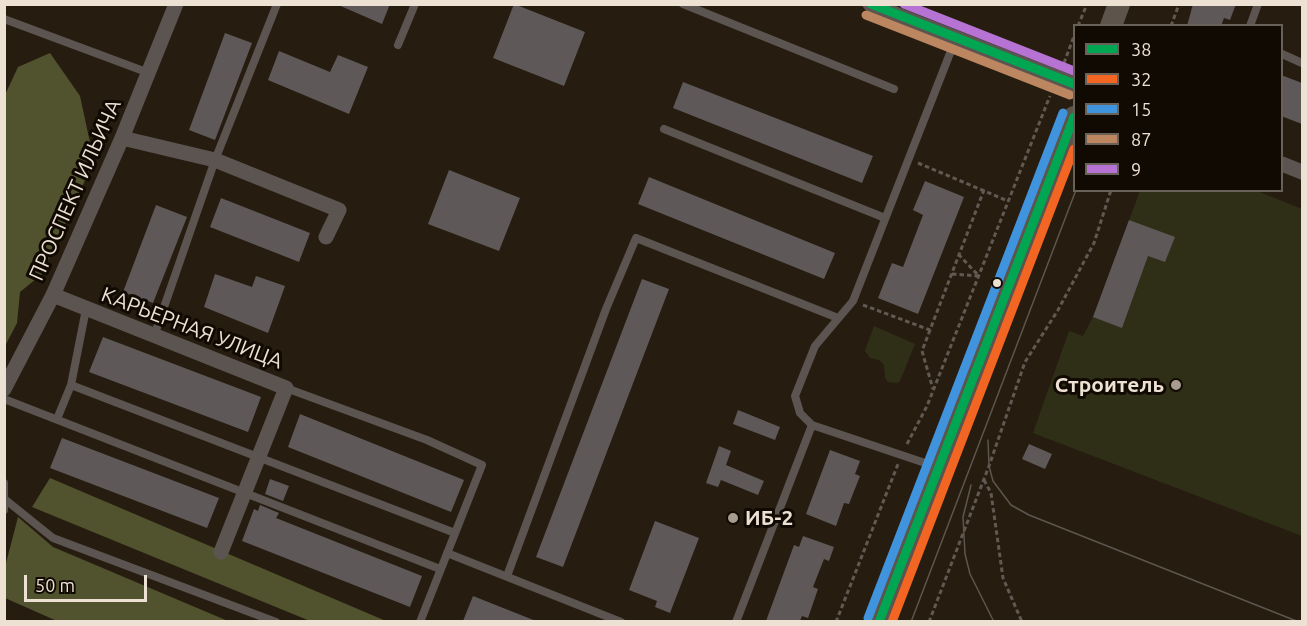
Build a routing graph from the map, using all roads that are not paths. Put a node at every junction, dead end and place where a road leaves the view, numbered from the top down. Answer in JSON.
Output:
{"nodes":[{"id":1,"x":176,"y":4,"type":"edge"},
{"id":2,"x":277,"y":4,"type":"edge"},
{"id":3,"x":415,"y":4,"type":"edge"},
{"id":4,"x":683,"y":4,"type":"edge"},
{"id":5,"x":870,"y":4,"type":"edge"},
{"id":6,"x":1119,"y":4,"type":"edge"},
{"id":7,"x":1258,"y":4,"type":"edge"},
{"id":8,"x":4,"y":19,"type":"edge"},
{"id":9,"x":1112,"y":24,"type":"edge"},
{"id":10,"x":1251,"y":24,"type":"edge"},
{"id":11,"x":956,"y":38,"type":"junction"},
{"id":12,"x":398,"y":45,"type":"dead end"},
{"id":13,"x":1283,"y":55,"type":"edge"},
{"id":14,"x":1302,"y":63,"type":"edge"},
{"id":15,"x":149,"y":73,"type":"junction"},
{"id":16,"x":1073,"y":84,"type":"edge"},
{"id":17,"x":894,"y":89,"type":"dead end"},
{"id":18,"x":1064,"y":118,"type":"edge"},
{"id":19,"x":664,"y":129,"type":"dead end"},
{"id":20,"x":122,"y":138,"type":"junction"},
{"id":21,"x":215,"y":160,"type":"junction"},
{"id":22,"x":1283,"y":165,"type":"edge"},
{"id":23,"x":1302,"y":172,"type":"edge"},
{"id":24,"x":885,"y":218,"type":"junction"},
{"id":25,"x":326,"y":237,"type":"dead end"},
{"id":26,"x":53,"y":295,"type":"junction"},
{"id":27,"x":86,"y":309,"type":"junction"},
{"id":28,"x":838,"y":318,"type":"junction"},
{"id":29,"x":154,"y":336,"type":"junction"},
{"id":30,"x":71,"y":385,"type":"junction"},
{"id":31,"x":286,"y":388,"type":"junction"},
{"id":32,"x":4,"y":389,"type":"edge"},
{"id":33,"x":4,"y":399,"type":"edge"},
{"id":34,"x":57,"y":419,"type":"junction"},
{"id":35,"x":812,"y":425,"type":"junction"},
{"id":36,"x":258,"y":456,"type":"junction"},
{"id":37,"x":937,"y":467,"type":"junction"},
{"id":38,"x":4,"y":483,"type":"edge"},
{"id":39,"x":244,"y":492,"type":"junction"},
{"id":40,"x":7,"y":501,"type":"junction"},
{"id":41,"x":4,"y":510,"type":"edge"},
{"id":42,"x":454,"y":533,"type":"junction"},
{"id":43,"x":221,"y":552,"type":"dead end"},
{"id":44,"x":447,"y":553,"type":"junction"},
{"id":45,"x":440,"y":569,"type":"junction"},
{"id":46,"x":507,"y":576,"type":"junction"},
{"id":47,"x":276,"y":621,"type":"edge"},
{"id":48,"x":420,"y":621,"type":"edge"},
{"id":49,"x":621,"y":621,"type":"edge"},
{"id":50,"x":736,"y":621,"type":"edge"},
{"id":51,"x":879,"y":621,"type":"edge"}],
"edges":[{"from":1,"to":15,"type":"street","name":"ПРОСПЕКТ ИЛЬИЧА"},
{"from":2,"to":21,"type":"lane"},
{"from":3,"to":12,"type":"lane"},
{"from":4,"to":17,"type":"lane"},
{"from":5,"to":11,"type":"street"},
{"from":6,"to":9,"type":"main road"},
{"from":7,"to":10,"type":"lane"},
{"from":8,"to":15,"type":"lane"},
{"from":11,"to":16,"type":"street"},
{"from":11,"to":24,"type":"lane"},
{"from":13,"to":14,"type":"lane"},
{"from":15,"to":20,"type":"street","name":"ПРОСПЕКТ ИЛЬИЧА"},
{"from":18,"to":37,"type":"main road"},
{"from":19,"to":24,"type":"lane"},
{"from":20,"to":21,"type":"street"},
{"from":20,"to":26,"type":"street","name":"ПРОСПЕКТ ИЛЬИЧА"},
{"from":21,"to":25,"type":"street"},
{"from":21,"to":29,"type":"lane"},
{"from":22,"to":23,"type":"street"},
{"from":24,"to":28,"type":"lane"},
{"from":26,"to":27,"type":"street","name":"КАРЬЕРНАЯ УЛИЦА"},
{"from":26,"to":32,"type":"street","name":"ПРОСПЕКТ ИЛЬИЧА"},
{"from":27,"to":29,"type":"street","name":"КАРЬЕРНАЯ УЛИЦА"},
{"from":27,"to":30,"type":"lane"},
{"from":28,"to":35,"type":"lane"},
{"from":28,"to":46,"type":"lane"},
{"from":29,"to":31,"type":"street","name":"КАРЬЕРНАЯ УЛИЦА"},
{"from":30,"to":34,"type":"lane"},
{"from":30,"to":36,"type":"lane"},
{"from":31,"to":36,"type":"street","name":"КАРЬЕРНАЯ УЛИЦА"},
{"from":31,"to":42,"type":"lane"},
{"from":33,"to":34,"type":"lane"},
{"from":34,"to":39,"type":"lane"},
{"from":35,"to":37,"type":"lane"},
{"from":35,"to":50,"type":"lane"},
{"from":36,"to":39,"type":"street","name":"КАРЬЕРНАЯ УЛИЦА"},
{"from":36,"to":42,"type":"lane"},
{"from":37,"to":51,"type":"main road"},
{"from":38,"to":40,"type":"lane"},
{"from":39,"to":43,"type":"street","name":"КАРЬЕРНАЯ УЛИЦА"},
{"from":39,"to":45,"type":"lane"},
{"from":40,"to":41,"type":"lane"},
{"from":40,"to":47,"type":"lane"},
{"from":42,"to":44,"type":"lane"},
{"from":44,"to":45,"type":"lane"},
{"from":44,"to":46,"type":"lane"},
{"from":45,"to":48,"type":"lane"},
{"from":46,"to":49,"type":"lane"}]}
